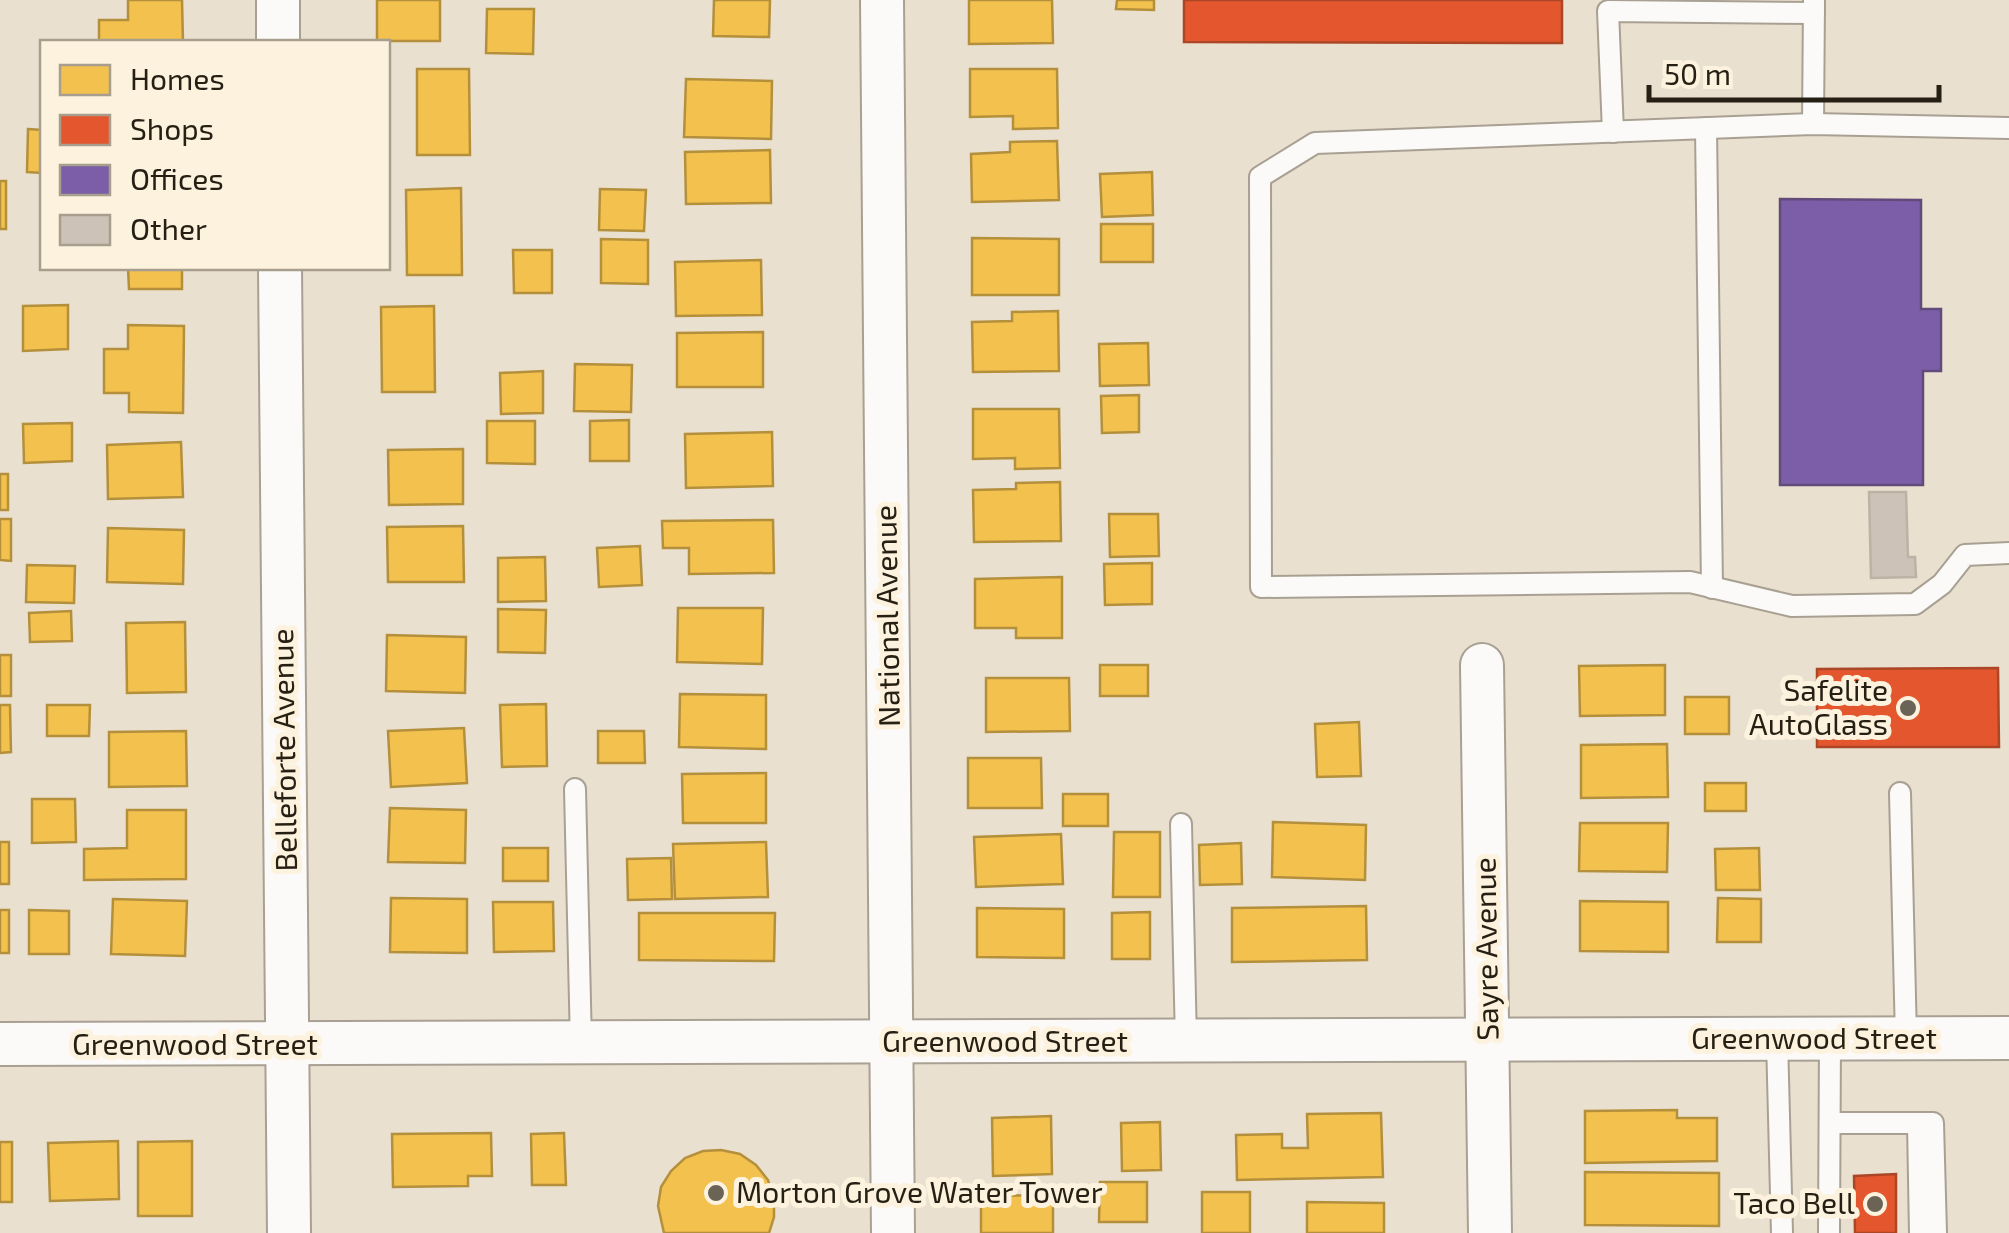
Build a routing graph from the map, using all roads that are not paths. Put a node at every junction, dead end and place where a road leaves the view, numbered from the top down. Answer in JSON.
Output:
{"nodes":[{"id":1,"x":278,"y":0,"type":"edge"},
{"id":2,"x":882,"y":0,"type":"edge"},
{"id":3,"x":1814,"y":7,"type":"edge"},
{"id":4,"x":278,"y":40,"type":"edge"},
{"id":5,"x":1814,"y":124,"type":"junction"},
{"id":6,"x":1706,"y":128,"type":"junction"},
{"id":7,"x":2009,"y":128,"type":"edge"},
{"id":8,"x":1613,"y":132,"type":"junction"},
{"id":9,"x":280,"y":270,"type":"edge"},
{"id":10,"x":2009,"y":553,"type":"edge"},
{"id":11,"x":1712,"y":588,"type":"junction"},
{"id":12,"x":1482,"y":665,"type":"dead end"},
{"id":13,"x":574,"y":789,"type":"dead end"},
{"id":14,"x":1900,"y":793,"type":"dead end"},
{"id":15,"x":1181,"y":824,"type":"dead end"},
{"id":16,"x":1906,"y":1038,"type":"junction"},
{"id":17,"x":2009,"y":1038,"type":"edge"},
{"id":18,"x":1777,"y":1039,"type":"junction"},
{"id":19,"x":1830,"y":1039,"type":"junction"},
{"id":20,"x":1489,"y":1040,"type":"junction"},
{"id":21,"x":1186,"y":1042,"type":"junction"},
{"id":22,"x":893,"y":1043,"type":"junction"},
{"id":23,"x":0,"y":1044,"type":"edge"},
{"id":24,"x":581,"y":1044,"type":"junction"},
{"id":25,"x":288,"y":1046,"type":"junction"},
{"id":26,"x":1830,"y":1123,"type":"junction"},
{"id":27,"x":1918,"y":1123,"type":"junction"},
{"id":28,"x":289,"y":1233,"type":"edge"},
{"id":29,"x":893,"y":1233,"type":"edge"},
{"id":30,"x":1490,"y":1233,"type":"edge"},
{"id":31,"x":1782,"y":1233,"type":"edge"},
{"id":32,"x":1830,"y":1233,"type":"edge"},
{"id":33,"x":1920,"y":1233,"type":"edge"},
{"id":34,"x":1936,"y":1233,"type":"edge"}],
"edges":[{"from":1,"to":4,"type":"street"},
{"from":2,"to":22,"type":"street","name":"National Avenue"},
{"from":3,"to":5,"type":"lane"},
{"from":3,"to":8,"type":"lane"},
{"from":5,"to":6,"type":"lane"},
{"from":5,"to":7,"type":"lane"},
{"from":6,"to":8,"type":"lane"},
{"from":6,"to":11,"type":"lane"},
{"from":8,"to":11,"type":"lane"},
{"from":9,"to":25,"type":"street","name":"Belleforte Avenue"},
{"from":10,"to":11,"type":"lane"},
{"from":12,"to":20,"type":"street","name":"Sayre Avenue"},
{"from":13,"to":24,"type":"lane"},
{"from":14,"to":16,"type":"lane"},
{"from":15,"to":21,"type":"lane"},
{"from":16,"to":17,"type":"street","name":"Greenwood Street"},
{"from":16,"to":19,"type":"street","name":"Greenwood Street"},
{"from":18,"to":19,"type":"street","name":"Greenwood Street"},
{"from":18,"to":20,"type":"street","name":"Greenwood Street"},
{"from":18,"to":31,"type":"lane"},
{"from":19,"to":26,"type":"lane"},
{"from":20,"to":21,"type":"street","name":"Greenwood Street"},
{"from":20,"to":30,"type":"street","name":"Sayre Avenue"},
{"from":21,"to":22,"type":"street","name":"Greenwood Street"},
{"from":22,"to":24,"type":"street","name":"Greenwood Street"},
{"from":22,"to":29,"type":"street","name":"National Avenue"},
{"from":23,"to":25,"type":"street","name":"Greenwood Street"},
{"from":24,"to":25,"type":"street","name":"Greenwood Street"},
{"from":25,"to":28,"type":"street","name":"Belleforte Avenue"},
{"from":26,"to":27,"type":"lane"},
{"from":26,"to":32,"type":"lane"},
{"from":27,"to":33,"type":"lane"},
{"from":27,"to":34,"type":"lane"}]}
